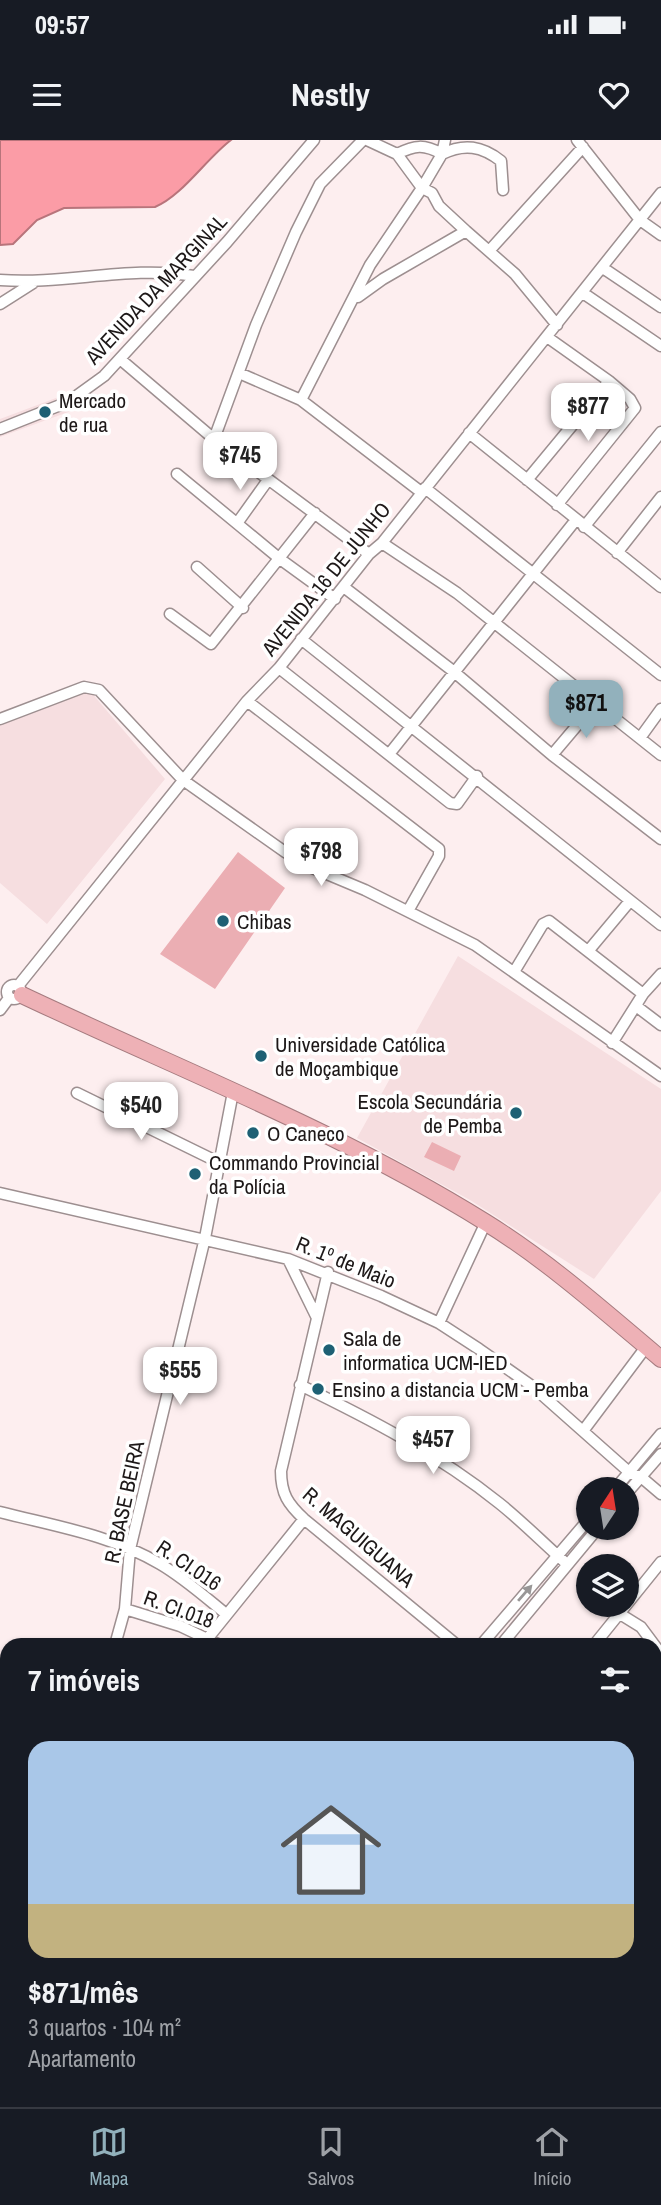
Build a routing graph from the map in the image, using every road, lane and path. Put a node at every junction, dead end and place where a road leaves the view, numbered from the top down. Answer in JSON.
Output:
{"nodes":[{"id":1,"x":314,"y":140,"type":"edge"},
{"id":2,"x":365,"y":140,"type":"edge"},
{"id":3,"x":445,"y":140,"type":"edge"},
{"id":4,"x":580,"y":143,"type":"edge"},
{"id":5,"x":397,"y":154,"type":"junction"},
{"id":6,"x":442,"y":154,"type":"junction"},
{"id":7,"x":422,"y":188,"type":"junction"},
{"id":8,"x":503,"y":190,"type":"dead end"},
{"id":9,"x":661,"y":193,"type":"edge"},
{"id":10,"x":640,"y":220,"type":"junction"},
{"id":11,"x":466,"y":231,"type":"junction"},
{"id":12,"x":661,"y":235,"type":"edge"},
{"id":13,"x":489,"y":251,"type":"junction"},
{"id":14,"x":603,"y":268,"type":"junction"},
{"id":15,"x":194,"y":276,"type":"junction"},
{"id":16,"x":0,"y":280,"type":"edge"},
{"id":17,"x":33,"y":282,"type":"junction"},
{"id":18,"x":583,"y":293,"type":"junction"},
{"id":19,"x":356,"y":299,"type":"junction"},
{"id":20,"x":0,"y":304,"type":"edge"},
{"id":21,"x":661,"y":307,"type":"edge"},
{"id":22,"x":557,"y":325,"type":"junction"},
{"id":23,"x":547,"y":337,"type":"junction"},
{"id":24,"x":660,"y":343,"type":"edge"},
{"id":25,"x":121,"y":359,"type":"junction"},
{"id":26,"x":239,"y":373,"type":"junction"},
{"id":27,"x":609,"y":381,"type":"junction"},
{"id":28,"x":301,"y":400,"type":"junction"},
{"id":29,"x":0,"y":429,"type":"edge"},
{"id":30,"x":661,"y":432,"type":"edge"},
{"id":31,"x":469,"y":433,"type":"junction"},
{"id":32,"x":214,"y":439,"type":"junction"},
{"id":33,"x":177,"y":474,"type":"dead end"},
{"id":34,"x":268,"y":480,"type":"junction"},
{"id":35,"x":527,"y":480,"type":"junction"},
{"id":36,"x":423,"y":490,"type":"junction"},
{"id":37,"x":661,"y":497,"type":"edge"},
{"id":38,"x":557,"y":505,"type":"junction"},
{"id":39,"x":315,"y":513,"type":"junction"},
{"id":40,"x":238,"y":522,"type":"junction"},
{"id":41,"x":579,"y":524,"type":"junction"},
{"id":42,"x":382,"y":543,"type":"junction"},
{"id":43,"x":617,"y":553,"type":"junction"},
{"id":44,"x":369,"y":554,"type":"junction"},
{"id":45,"x":280,"y":559,"type":"junction"},
{"id":46,"x":197,"y":567,"type":"dead end"},
{"id":47,"x":534,"y":572,"type":"junction"},
{"id":48,"x":661,"y":587,"type":"edge"},
{"id":49,"x":345,"y":588,"type":"junction"},
{"id":50,"x":335,"y":599,"type":"junction"},
{"id":51,"x":243,"y":608,"type":"junction"},
{"id":52,"x":170,"y":614,"type":"dead end"},
{"id":53,"x":494,"y":623,"type":"junction"},
{"id":54,"x":301,"y":639,"type":"junction"},
{"id":55,"x":279,"y":668,"type":"junction"},
{"id":56,"x":453,"y":671,"type":"junction"},
{"id":57,"x":661,"y":675,"type":"edge"},
{"id":58,"x":247,"y":701,"type":"junction"},
{"id":59,"x":596,"y":703,"type":"junction"},
{"id":60,"x":661,"y":709,"type":"edge"},
{"id":61,"x":0,"y":719,"type":"edge"},
{"id":62,"x":412,"y":724,"type":"junction"},
{"id":63,"x":640,"y":738,"type":"junction"},
{"id":64,"x":390,"y":753,"type":"junction"},
{"id":65,"x":552,"y":755,"type":"junction"},
{"id":66,"x":661,"y":755,"type":"edge"},
{"id":67,"x":477,"y":776,"type":"junction"},
{"id":68,"x":183,"y":780,"type":"junction"},
{"id":69,"x":661,"y":839,"type":"edge"},
{"id":70,"x":630,"y":901,"type":"junction"},
{"id":71,"x":408,"y":911,"type":"junction"},
{"id":72,"x":661,"y":925,"type":"edge"},
{"id":73,"x":589,"y":950,"type":"junction"},
{"id":74,"x":514,"y":972,"type":"junction"},
{"id":75,"x":661,"y":974,"type":"edge"},
{"id":76,"x":11,"y":992,"type":"edge"},
{"id":77,"x":643,"y":994,"type":"junction"},
{"id":78,"x":636,"y":1006,"type":"junction"},
{"id":79,"x":0,"y":1010,"type":"edge"},
{"id":80,"x":661,"y":1025,"type":"edge"},
{"id":81,"x":612,"y":1043,"type":"junction"},
{"id":82,"x":661,"y":1076,"type":"edge"},
{"id":83,"x":233,"y":1092,"type":"junction"},
{"id":84,"x":77,"y":1093,"type":"dead end"},
{"id":85,"x":218,"y":1162,"type":"junction"},
{"id":86,"x":1,"y":1193,"type":"edge"},
{"id":87,"x":0,"y":1207,"type":"edge"},
{"id":88,"x":486,"y":1222,"type":"junction"},
{"id":89,"x":205,"y":1238,"type":"junction"},
{"id":90,"x":288,"y":1259,"type":"junction"},
{"id":91,"x":328,"y":1272,"type":"junction"},
{"id":92,"x":316,"y":1316,"type":"junction"},
{"id":93,"x":439,"y":1323,"type":"junction"},
{"id":94,"x":646,"y":1347,"type":"junction"},
{"id":95,"x":661,"y":1359,"type":"edge"},
{"id":96,"x":300,"y":1385,"type":"junction"},
{"id":97,"x":583,"y":1431,"type":"junction"},
{"id":98,"x":661,"y":1434,"type":"edge"},
{"id":99,"x":661,"y":1454,"type":"edge"},
{"id":100,"x":629,"y":1472,"type":"junction"},
{"id":101,"x":625,"y":1477,"type":"edge"},
{"id":102,"x":641,"y":1477,"type":"junction"},
{"id":103,"x":639,"y":1479,"type":"edge"},
{"id":104,"x":661,"y":1494,"type":"edge"},
{"id":105,"x":0,"y":1512,"type":"edge"},
{"id":106,"x":304,"y":1519,"type":"junction"},
{"id":107,"x":576,"y":1534,"type":"edge"},
{"id":108,"x":588,"y":1540,"type":"edge"},
{"id":109,"x":130,"y":1549,"type":"junction"},
{"id":110,"x":557,"y":1556,"type":"junction"},
{"id":111,"x":661,"y":1562,"type":"edge"},
{"id":112,"x":567,"y":1564,"type":"junction"},
{"id":113,"x":639,"y":1590,"type":"edge"},
{"id":114,"x":125,"y":1609,"type":"junction"},
{"id":115,"x":226,"y":1614,"type":"junction"},
{"id":116,"x":617,"y":1617,"type":"edge"},
{"id":117,"x":625,"y":1617,"type":"edge"},
{"id":118,"x":117,"y":1638,"type":"edge"},
{"id":119,"x":208,"y":1638,"type":"joint"},
{"id":120,"x":448,"y":1638,"type":"edge"},
{"id":121,"x":487,"y":1638,"type":"edge"},
{"id":122,"x":507,"y":1638,"type":"edge"},
{"id":123,"x":600,"y":1638,"type":"edge"},
{"id":124,"x":649,"y":1638,"type":"edge"}],
"edges":[{"from":1,"to":15,"type":"street","name":"AVENIDA DA MARGINAL"},
{"from":2,"to":5,"type":"street"},
{"from":2,"to":26,"type":"street"},
{"from":3,"to":6,"type":"street"},
{"from":4,"to":10,"type":"street"},
{"from":4,"to":13,"type":"street"},
{"from":5,"to":6,"type":"street"},
{"from":5,"to":7,"type":"street"},
{"from":6,"to":7,"type":"street"},
{"from":6,"to":8,"type":"street"},
{"from":7,"to":11,"type":"street"},
{"from":7,"to":19,"type":"street"},
{"from":9,"to":10,"type":"street","name":"AVENIDA 16 DE JUNHO"},
{"from":10,"to":12,"type":"street"},
{"from":10,"to":14,"type":"street","name":"AVENIDA 16 DE JUNHO"},
{"from":11,"to":13,"type":"street"},
{"from":11,"to":19,"type":"street"},
{"from":13,"to":22,"type":"street"},
{"from":14,"to":18,"type":"street","name":"AVENIDA 16 DE JUNHO"},
{"from":14,"to":21,"type":"street"},
{"from":15,"to":17,"type":"street"},
{"from":15,"to":25,"type":"street","name":"AVENIDA DA MARGINAL"},
{"from":16,"to":17,"type":"street"},
{"from":17,"to":20,"type":"street"},
{"from":18,"to":22,"type":"street","name":"AVENIDA 16 DE JUNHO"},
{"from":18,"to":24,"type":"street"},
{"from":19,"to":28,"type":"street"},
{"from":22,"to":23,"type":"street","name":"AVENIDA 16 DE JUNHO"},
{"from":23,"to":27,"type":"street"},
{"from":23,"to":31,"type":"street","name":"AVENIDA 16 DE JUNHO"},
{"from":25,"to":29,"type":"street","name":"AVENIDA DA MARGINAL"},
{"from":25,"to":32,"type":"street"},
{"from":26,"to":28,"type":"street"},
{"from":26,"to":32,"type":"street"},
{"from":27,"to":35,"type":"street"},
{"from":27,"to":38,"type":"street"},
{"from":28,"to":36,"type":"street"},
{"from":30,"to":41,"type":"street"},
{"from":31,"to":35,"type":"street"},
{"from":31,"to":36,"type":"street","name":"AVENIDA 16 DE JUNHO"},
{"from":32,"to":34,"type":"street"},
{"from":33,"to":40,"type":"street"},
{"from":34,"to":39,"type":"street"},
{"from":34,"to":40,"type":"street"},
{"from":35,"to":38,"type":"street"},
{"from":36,"to":42,"type":"street","name":"AVENIDA 16 DE JUNHO"},
{"from":36,"to":47,"type":"street"},
{"from":37,"to":43,"type":"street"},
{"from":38,"to":41,"type":"street"},
{"from":39,"to":44,"type":"street"},
{"from":39,"to":45,"type":"street"},
{"from":40,"to":45,"type":"street"},
{"from":41,"to":43,"type":"street"},
{"from":41,"to":47,"type":"street"},
{"from":42,"to":44,"type":"street","name":"AVENIDA 16 DE JUNHO"},
{"from":42,"to":53,"type":"street"},
{"from":43,"to":48,"type":"street"},
{"from":44,"to":49,"type":"street","name":"AVENIDA 16 DE JUNHO"},
{"from":45,"to":50,"type":"street"},
{"from":45,"to":51,"type":"street"},
{"from":46,"to":51,"type":"street"},
{"from":47,"to":53,"type":"street"},
{"from":47,"to":57,"type":"street"},
{"from":49,"to":50,"type":"street","name":"AVENIDA 16 DE JUNHO"},
{"from":49,"to":56,"type":"street"},
{"from":50,"to":54,"type":"street","name":"AVENIDA 16 DE JUNHO"},
{"from":51,"to":52,"type":"street"},
{"from":53,"to":56,"type":"street"},
{"from":53,"to":59,"type":"street"},
{"from":54,"to":55,"type":"street","name":"AVENIDA 16 DE JUNHO"},
{"from":54,"to":62,"type":"street"},
{"from":55,"to":58,"type":"street","name":"AVENIDA 16 DE JUNHO"},
{"from":55,"to":64,"type":"street"},
{"from":56,"to":62,"type":"street"},
{"from":56,"to":65,"type":"street"},
{"from":58,"to":68,"type":"street","name":"AVENIDA 16 DE JUNHO"},
{"from":58,"to":71,"type":"street"},
{"from":59,"to":63,"type":"street"},
{"from":59,"to":65,"type":"street"},
{"from":60,"to":63,"type":"street"},
{"from":61,"to":68,"type":"street"},
{"from":62,"to":64,"type":"street"},
{"from":62,"to":67,"type":"street"},
{"from":63,"to":66,"type":"street"},
{"from":64,"to":67,"type":"street"},
{"from":65,"to":69,"type":"street"},
{"from":67,"to":70,"type":"street"},
{"from":68,"to":71,"type":"street"},
{"from":68,"to":76,"type":"street","name":"AVENIDA 16 DE JUNHO"},
{"from":70,"to":72,"type":"street"},
{"from":70,"to":73,"type":"street"},
{"from":71,"to":74,"type":"street"},
{"from":73,"to":74,"type":"street"},
{"from":73,"to":77,"type":"street"},
{"from":74,"to":81,"type":"street"},
{"from":75,"to":77,"type":"street"},
{"from":76,"to":79,"type":"street","name":"AVENIDA 16 DE JUNHO"},
{"from":76,"to":83,"type":"highway"},
{"from":77,"to":78,"type":"street"},
{"from":78,"to":80,"type":"street"},
{"from":78,"to":81,"type":"street"},
{"from":81,"to":82,"type":"street"},
{"from":83,"to":85,"type":"street","name":"R. BASE BEIRA"},
{"from":83,"to":88,"type":"highway"},
{"from":84,"to":85,"type":"street"},
{"from":85,"to":89,"type":"street","name":"R. BASE BEIRA"},
{"from":86,"to":87,"type":"street"},
{"from":86,"to":89,"type":"street","name":"R. 1º de Maio"},
{"from":88,"to":93,"type":"street"},
{"from":88,"to":94,"type":"highway"},
{"from":89,"to":90,"type":"street","name":"R. 1º de Maio"},
{"from":89,"to":109,"type":"street","name":"R. BASE BEIRA"},
{"from":90,"to":91,"type":"street","name":"R. 1º de Maio"},
{"from":90,"to":92,"type":"street"},
{"from":91,"to":92,"type":"street","name":"R. MAGUIGUANA"},
{"from":91,"to":93,"type":"street","name":"R. 1º de Maio"},
{"from":92,"to":96,"type":"street","name":"R. MAGUIGUANA"},
{"from":93,"to":97,"type":"street","name":"R. 1º de Maio"},
{"from":94,"to":95,"type":"highway"},
{"from":94,"to":97,"type":"street"},
{"from":96,"to":106,"type":"street","name":"R. MAGUIGUANA"},
{"from":96,"to":110,"type":"street"},
{"from":97,"to":100,"type":"street","name":"R. 1º de Maio"},
{"from":98,"to":100,"type":"street"},
{"from":99,"to":102,"type":"street"},
{"from":100,"to":101,"type":"street"},
{"from":100,"to":102,"type":"street","name":"R. 1º de Maio"},
{"from":102,"to":103,"type":"street"},
{"from":102,"to":104,"type":"street"},
{"from":105,"to":109,"type":"street","name":"R. CI.016"},
{"from":106,"to":115,"type":"street"},
{"from":106,"to":120,"type":"street","name":"R. MAGUIGUANA"},
{"from":107,"to":110,"type":"street"},
{"from":108,"to":112,"type":"street"},
{"from":109,"to":114,"type":"street","name":"R. BASE BEIRA"},
{"from":109,"to":115,"type":"street","name":"R. CI.016"},
{"from":110,"to":112,"type":"street"},
{"from":121,"to":110,"type":"street","one_way":true},
{"from":111,"to":113,"type":"street"},
{"from":112,"to":122,"type":"street"},
{"from":114,"to":118,"type":"street","name":"R. BASE BEIRA"},
{"from":114,"to":119,"type":"street","name":"R. CI.018"},
{"from":115,"to":119,"type":"street"},
{"from":116,"to":123,"type":"street"},
{"from":117,"to":124,"type":"street"}]}
